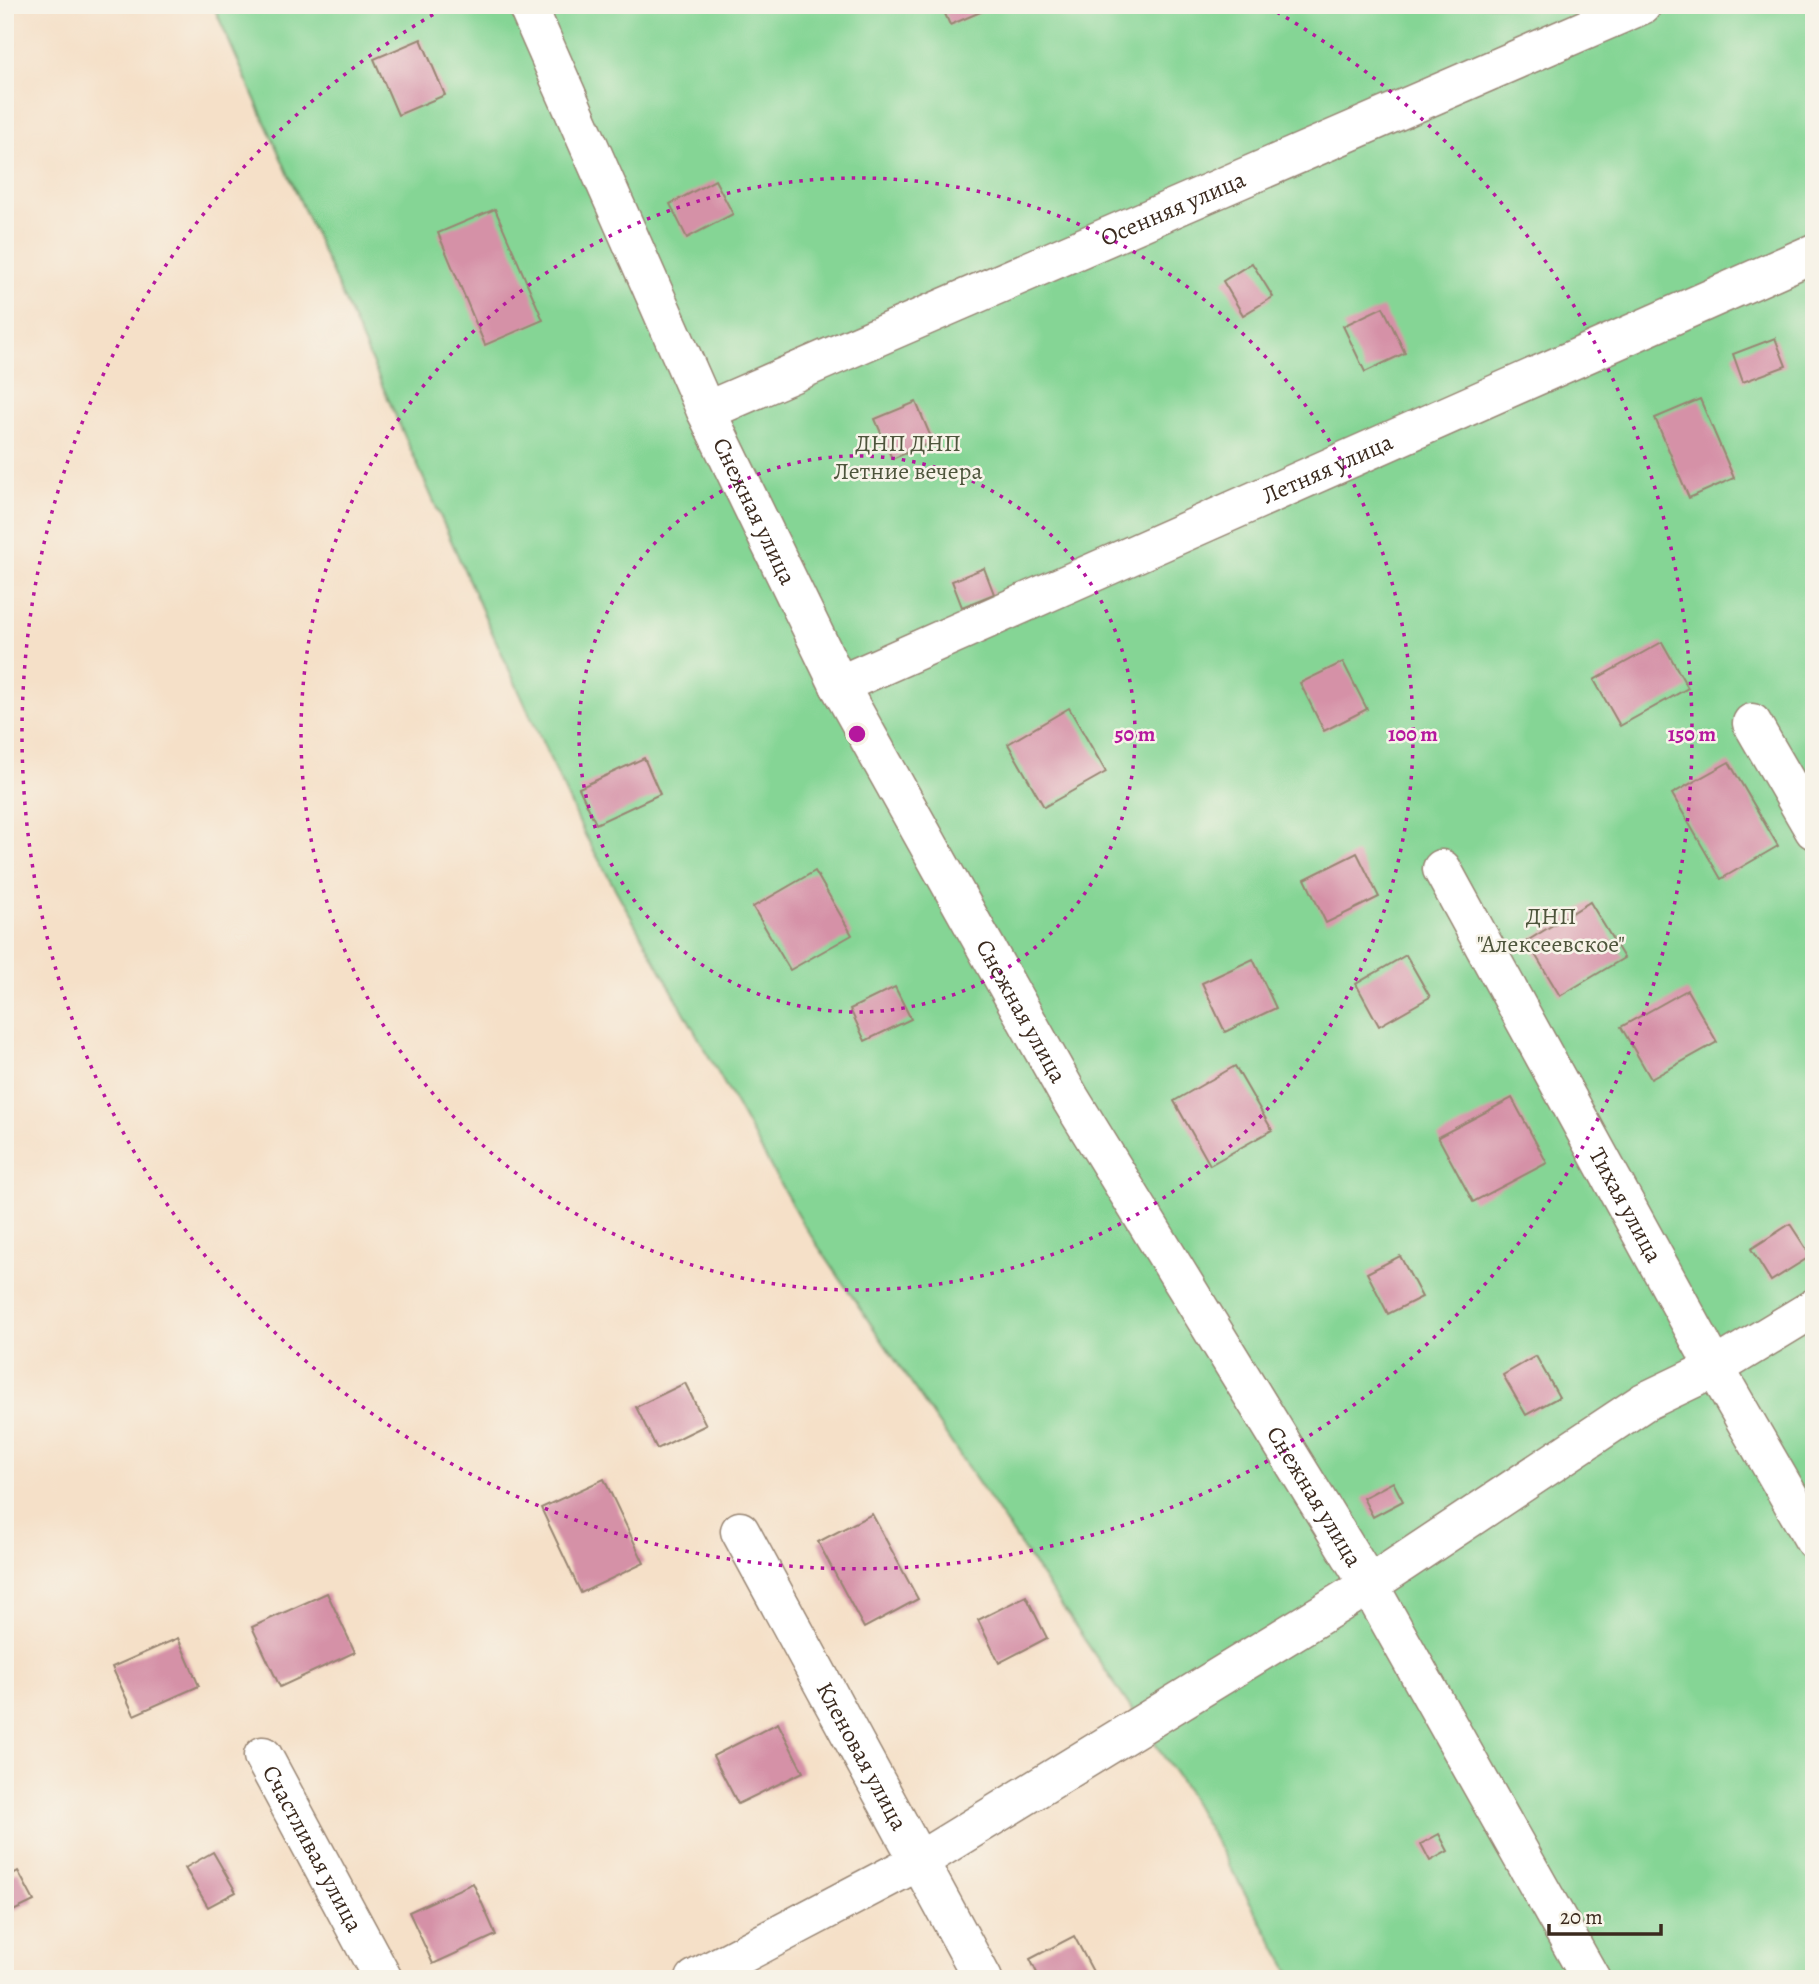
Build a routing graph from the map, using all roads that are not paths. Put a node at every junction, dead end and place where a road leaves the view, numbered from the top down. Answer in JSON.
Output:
{"nodes":[{"id":1,"x":527,"y":5,"type":"edge"},
{"id":2,"x":1642,"y":5,"type":"edge"},
{"id":3,"x":1814,"y":253,"type":"edge"},
{"id":4,"x":706,"y":411,"type":"junction"},
{"id":5,"x":839,"y":685,"type":"junction"},
{"id":6,"x":1752,"y":723,"type":"dead end"},
{"id":7,"x":1814,"y":830,"type":"edge"},
{"id":8,"x":1442,"y":869,"type":"dead end"},
{"id":9,"x":1814,"y":1308,"type":"edge"},
{"id":10,"x":1715,"y":1368,"type":"junction"},
{"id":11,"x":740,"y":1531,"type":"dead end"},
{"id":12,"x":1814,"y":1540,"type":"edge"},
{"id":13,"x":1369,"y":1584,"type":"junction"},
{"id":14,"x":263,"y":1756,"type":"dead end"},
{"id":15,"x":919,"y":1861,"type":"junction"},
{"id":16,"x":383,"y":1979,"type":"edge"},
{"id":17,"x":695,"y":1979,"type":"edge"},
{"id":18,"x":983,"y":1979,"type":"edge"},
{"id":19,"x":1591,"y":1979,"type":"edge"}],
"edges":[{"from":1,"to":4,"type":"street","name":"Снежная улица"},
{"from":2,"to":4,"type":"street","name":"Осенняя улица"},
{"from":3,"to":5,"type":"street","name":"Летняя улица"},
{"from":4,"to":5,"type":"street","name":"Снежная улица"},
{"from":5,"to":13,"type":"street","name":"Снежная улица"},
{"from":6,"to":7,"type":"street"},
{"from":8,"to":10,"type":"street","name":"Тихая улица"},
{"from":9,"to":10,"type":"street"},
{"from":10,"to":12,"type":"street","name":"Тихая улица"},
{"from":10,"to":13,"type":"street"},
{"from":11,"to":15,"type":"street","name":"Кленовая улица"},
{"from":13,"to":15,"type":"street"},
{"from":13,"to":19,"type":"street","name":"Снежная улица"},
{"from":14,"to":16,"type":"street","name":"Счастливая улица"},
{"from":15,"to":17,"type":"street"},
{"from":15,"to":18,"type":"street","name":"Кленовая улица"}]}
